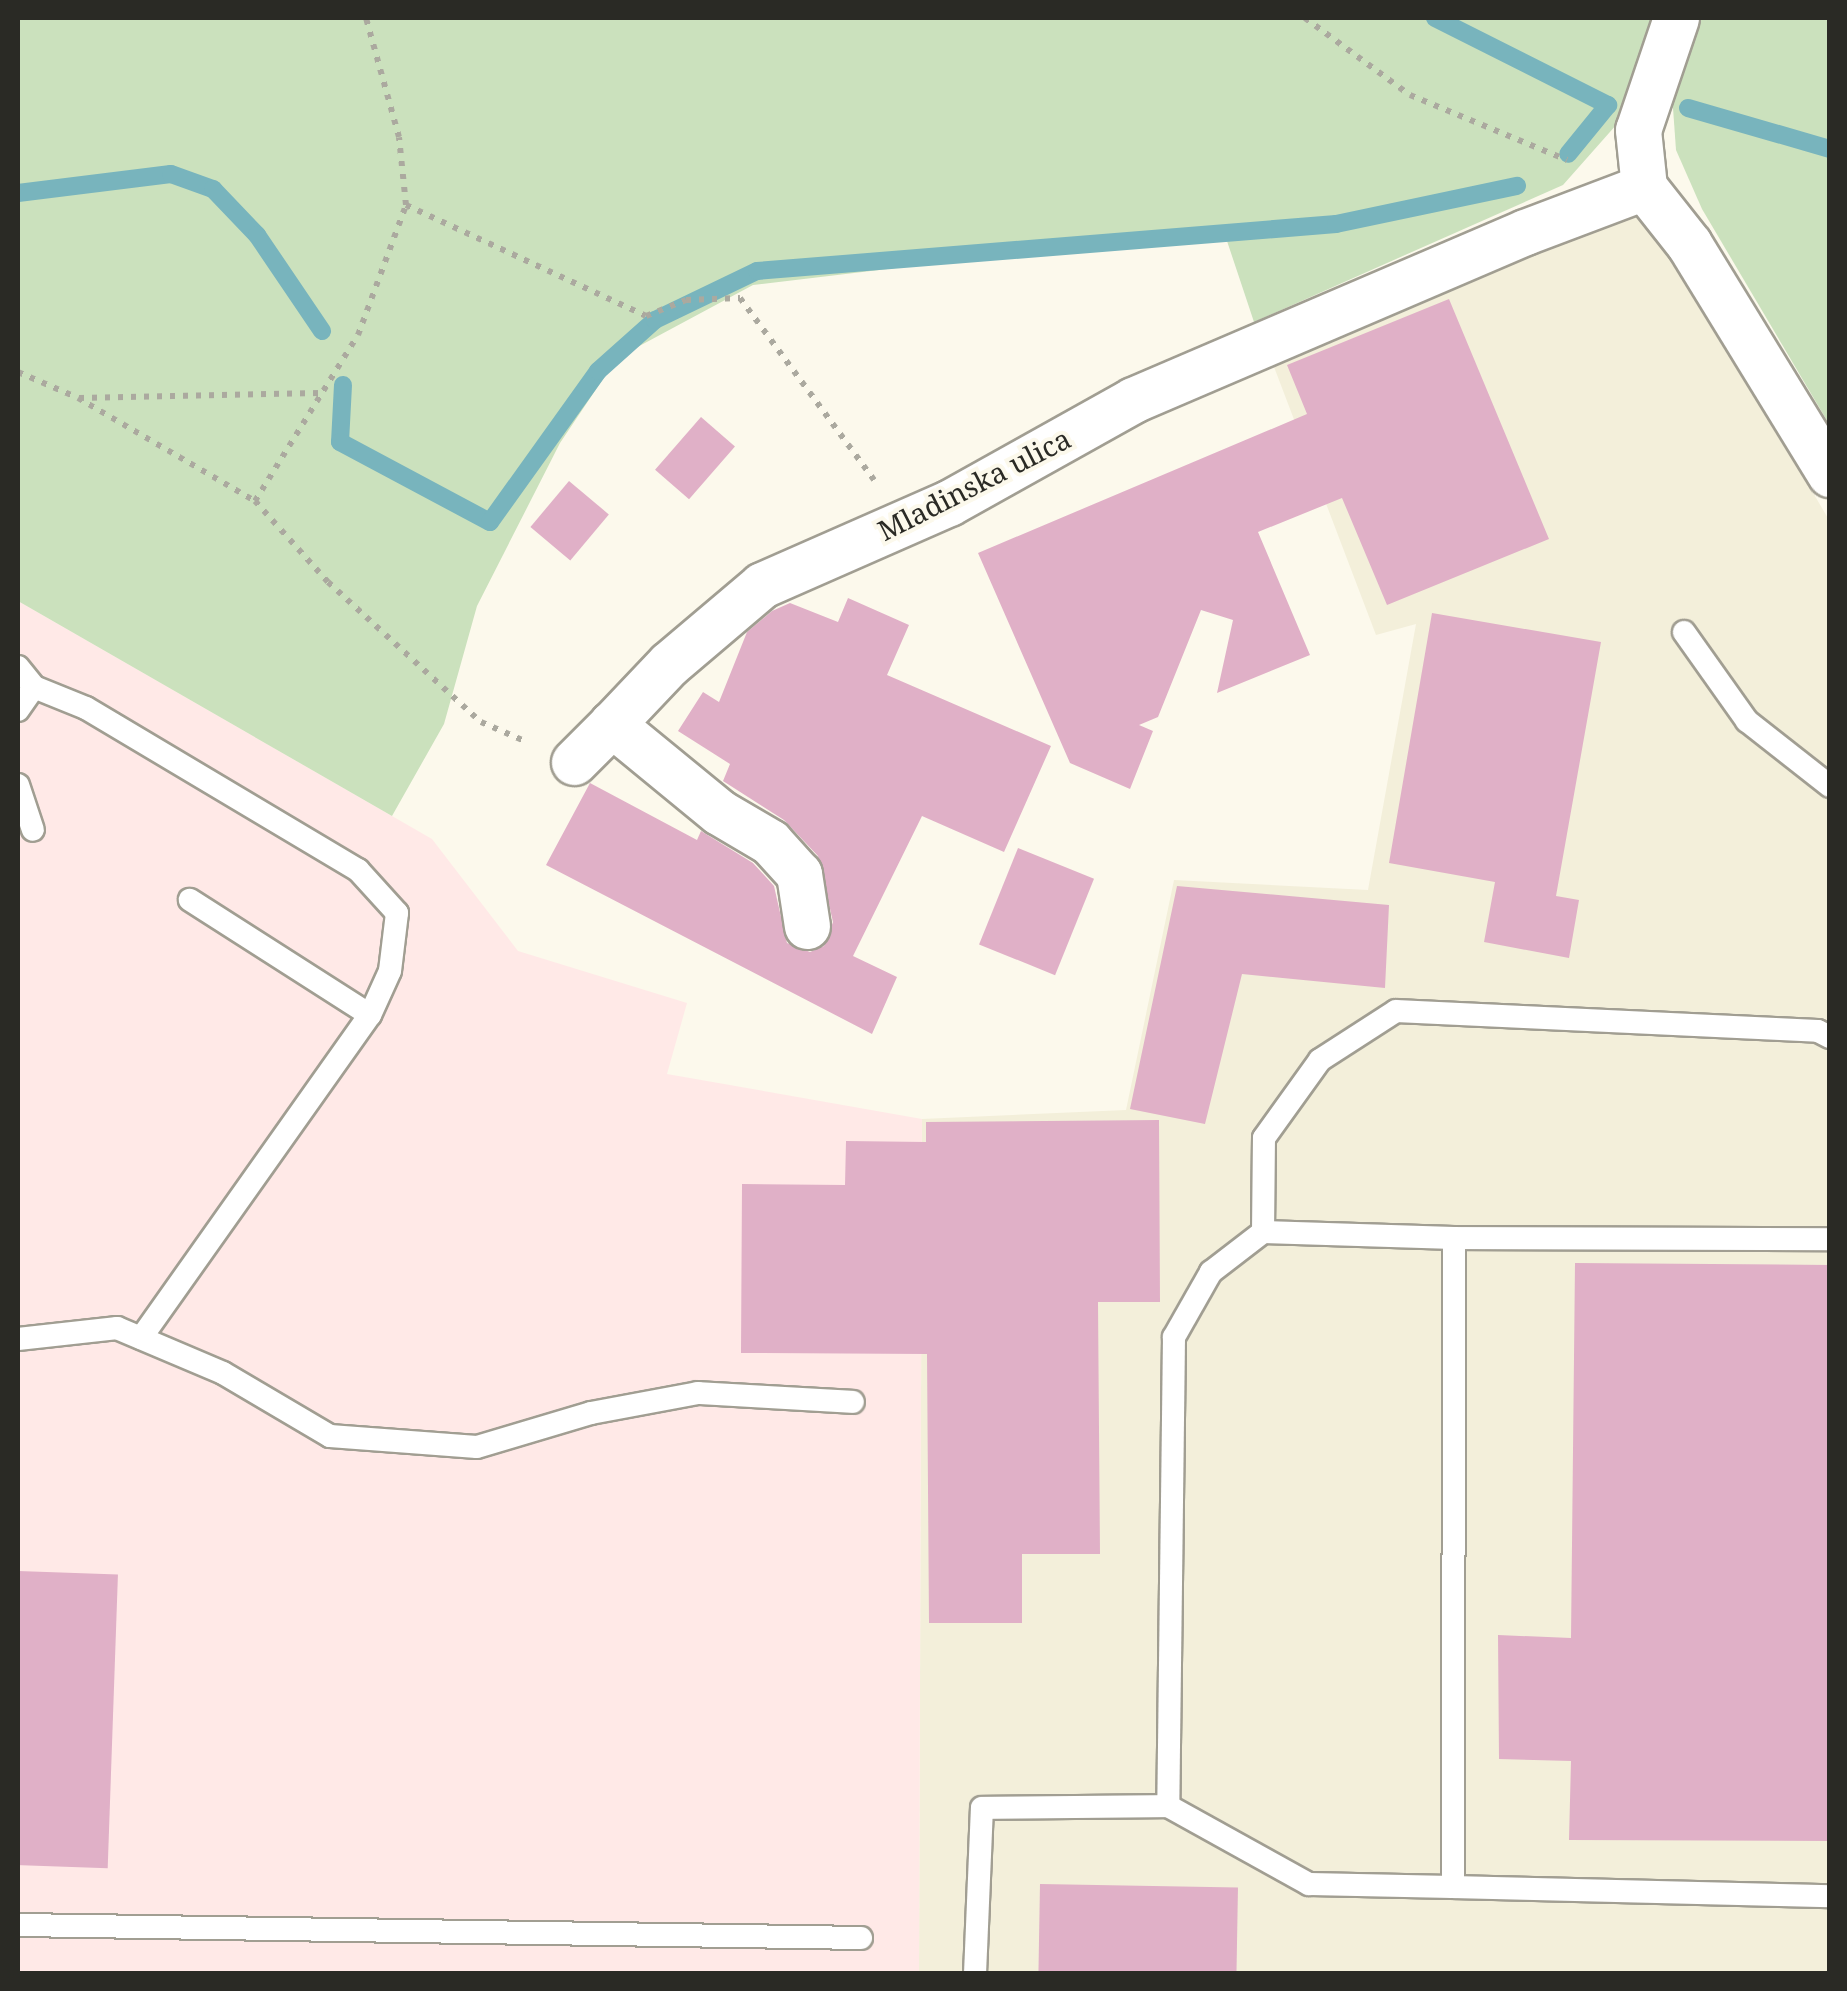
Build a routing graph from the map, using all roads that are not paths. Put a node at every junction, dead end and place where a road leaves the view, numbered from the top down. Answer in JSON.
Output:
{"nodes":[{"id":1,"x":1676,"y":18,"type":"edge"},
{"id":2,"x":1644,"y":188,"type":"junction"},
{"id":3,"x":1830,"y":474,"type":"edge"},
{"id":4,"x":1684,"y":632,"type":"dead end"},
{"id":5,"x":18,"y":667,"type":"edge"},
{"id":6,"x":34,"y":687,"type":"junction"},
{"id":7,"x":18,"y":710,"type":"edge"},
{"id":8,"x":612,"y":724,"type":"junction"},
{"id":9,"x":574,"y":762,"type":"road end"},
{"id":10,"x":18,"y":785,"type":"edge"},
{"id":11,"x":1830,"y":786,"type":"edge"},
{"id":12,"x":33,"y":830,"type":"dead end"},
{"id":13,"x":190,"y":900,"type":"dead end"},
{"id":14,"x":807,"y":926,"type":"dead end"},
{"id":15,"x":370,"y":1015,"type":"junction"},
{"id":16,"x":1830,"y":1037,"type":"edge"},
{"id":17,"x":1263,"y":1232,"type":"junction"},
{"id":18,"x":1454,"y":1238,"type":"junction"},
{"id":19,"x":1830,"y":1238,"type":"edge"},
{"id":20,"x":18,"y":1338,"type":"edge"},
{"id":21,"x":141,"y":1338,"type":"junction"},
{"id":22,"x":853,"y":1402,"type":"dead end"},
{"id":23,"x":1168,"y":1806,"type":"junction"},
{"id":24,"x":1453,"y":1887,"type":"junction"},
{"id":25,"x":1830,"y":1896,"type":"edge"},
{"id":26,"x":18,"y":1925,"type":"edge"},
{"id":27,"x":861,"y":1938,"type":"dead end"},
{"id":28,"x":975,"y":1974,"type":"edge"}],
"edges":[{"from":1,"to":2,"type":"street"},
{"from":2,"to":3,"type":"street"},
{"from":2,"to":8,"type":"street","name":"Mladinska ulica"},
{"from":4,"to":11,"type":"lane"},
{"from":5,"to":6,"type":"lane"},
{"from":6,"to":7,"type":"lane"},
{"from":6,"to":15,"type":"lane"},
{"from":8,"to":9,"type":"street","name":"Mladinska ulica"},
{"from":8,"to":14,"type":"street"},
{"from":10,"to":12,"type":"lane"},
{"from":13,"to":15,"type":"lane"},
{"from":15,"to":21,"type":"lane"},
{"from":16,"to":17,"type":"lane"},
{"from":17,"to":18,"type":"lane"},
{"from":17,"to":23,"type":"lane"},
{"from":18,"to":19,"type":"lane"},
{"from":18,"to":24,"type":"lane"},
{"from":20,"to":21,"type":"lane"},
{"from":21,"to":22,"type":"lane"},
{"from":23,"to":24,"type":"lane"},
{"from":23,"to":28,"type":"lane"},
{"from":24,"to":25,"type":"lane"},
{"from":26,"to":27,"type":"lane"}]}
